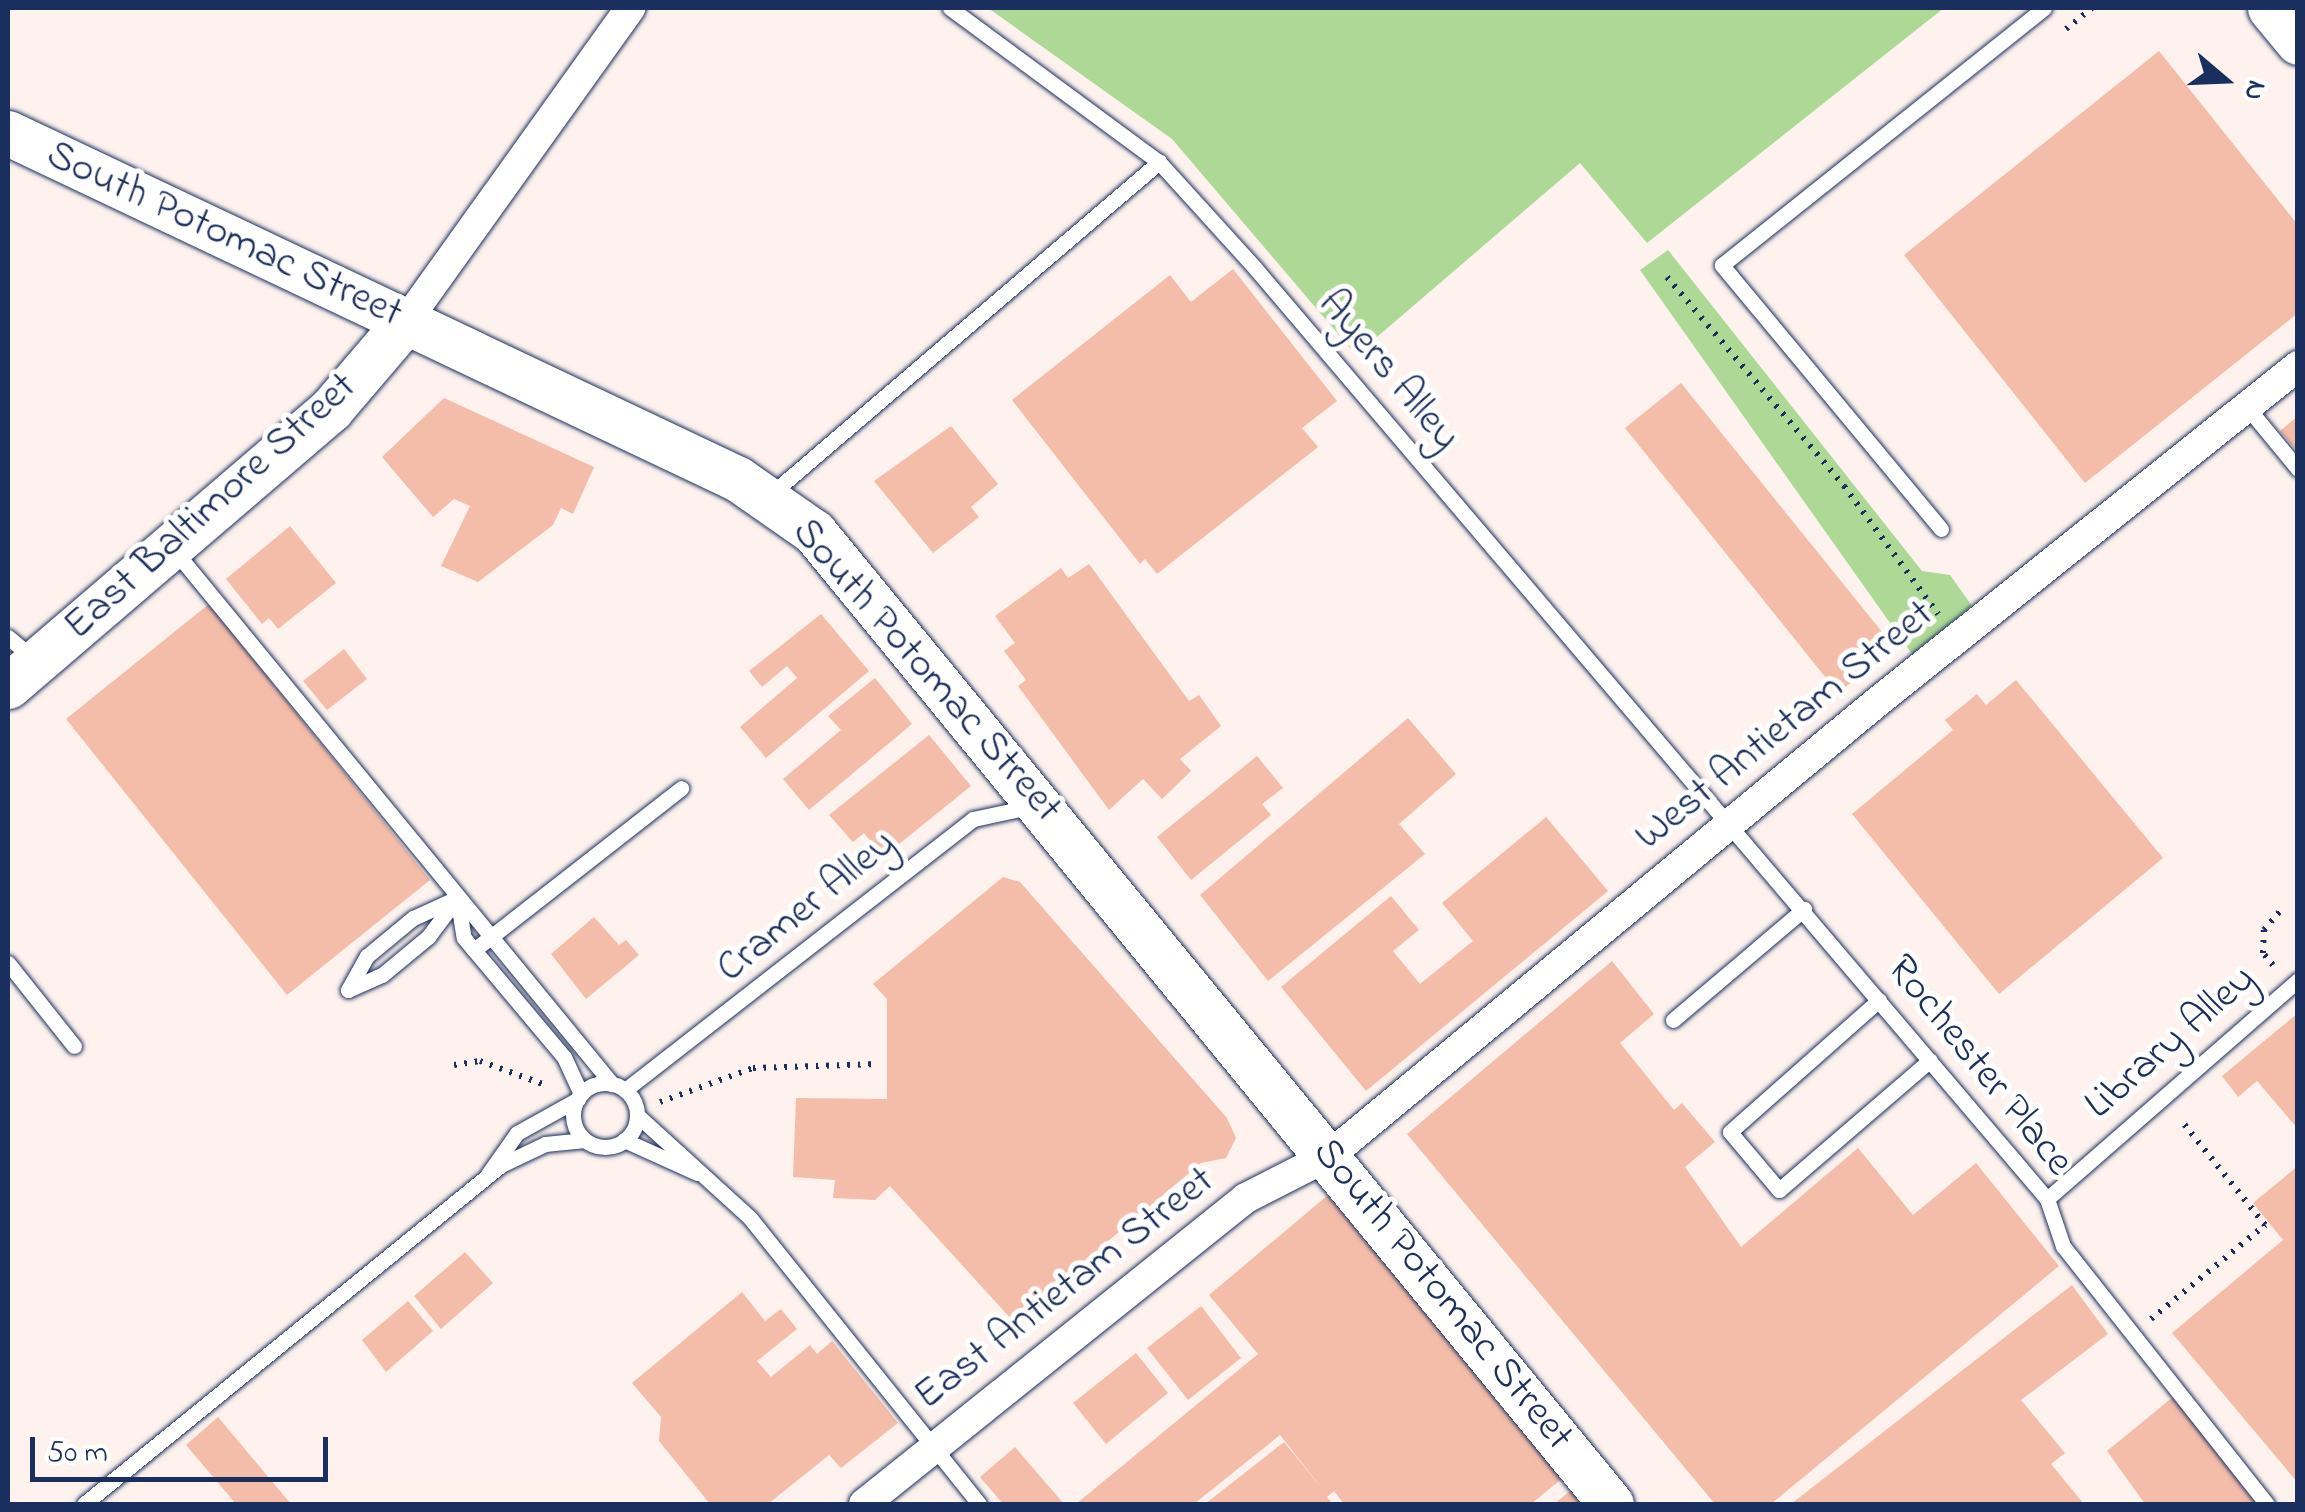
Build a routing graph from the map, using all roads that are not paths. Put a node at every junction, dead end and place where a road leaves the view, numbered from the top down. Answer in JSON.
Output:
{"nodes":[{"id":1,"x":630,"y":8,"type":"edge"},
{"id":2,"x":950,"y":8,"type":"edge"},
{"id":3,"x":2044,"y":8,"type":"edge"},
{"id":4,"x":2270,"y":8,"type":"edge"},
{"id":5,"x":2298,"y":42,"type":"edge"},
{"id":6,"x":8,"y":133,"type":"edge"},
{"id":7,"x":1159,"y":162,"type":"junction"},
{"id":8,"x":407,"y":320,"type":"junction"},
{"id":9,"x":2298,"y":366,"type":"edge"},
{"id":10,"x":2246,"y":408,"type":"junction"},
{"id":11,"x":2298,"y":469,"type":"edge"},
{"id":12,"x":768,"y":497,"type":"junction"},
{"id":13,"x":1942,"y":529,"type":"dead end"},
{"id":14,"x":172,"y":548,"type":"junction"},
{"id":15,"x":17,"y":662,"type":"edge"},
{"id":16,"x":681,"y":788,"type":"dead end"},
{"id":17,"x":1043,"y":804,"type":"junction"},
{"id":18,"x":1733,"y":823,"type":"junction"},
{"id":19,"x":457,"y":898,"type":"junction"},
{"id":20,"x":1804,"y":909,"type":"junction"},
{"id":21,"x":489,"y":937,"type":"junction"},
{"id":22,"x":474,"y":950,"type":"junction"},
{"id":23,"x":8,"y":963,"type":"edge"},
{"id":24,"x":2294,"y":984,"type":"edge"},
{"id":25,"x":1879,"y":1000,"type":"junction"},
{"id":26,"x":1672,"y":1020,"type":"dead end"},
{"id":27,"x":74,"y":1046,"type":"dead end"},
{"id":28,"x":1930,"y":1060,"type":"junction"},
{"id":29,"x":619,"y":1087,"type":"junction"},
{"id":30,"x":580,"y":1096,"type":"junction"},
{"id":31,"x":637,"y":1116,"type":"junction"},
{"id":32,"x":584,"y":1140,"type":"junction"},
{"id":33,"x":624,"y":1140,"type":"junction"},
{"id":34,"x":1330,"y":1155,"type":"junction"},
{"id":35,"x":700,"y":1174,"type":"junction"},
{"id":36,"x":487,"y":1176,"type":"junction"},
{"id":37,"x":2047,"y":1199,"type":"junction"},
{"id":38,"x":935,"y":1447,"type":"junction"},
{"id":39,"x":84,"y":1504,"type":"edge"},
{"id":40,"x":864,"y":1504,"type":"edge"},
{"id":41,"x":979,"y":1504,"type":"edge"},
{"id":42,"x":1611,"y":1504,"type":"edge"},
{"id":43,"x":2267,"y":1504,"type":"edge"}],
"edges":[{"from":1,"to":8,"type":"street"},
{"from":2,"to":7,"type":"lane","name":"Ayers Alley"},
{"from":3,"to":13,"type":"lane"},
{"from":4,"to":5,"type":"main road"},
{"from":6,"to":8,"type":"main road","name":"South Potomac Street"},
{"from":7,"to":12,"type":"lane"},
{"from":7,"to":18,"type":"lane","name":"Ayers Alley"},
{"from":8,"to":12,"type":"main road","name":"South Potomac Street"},
{"from":8,"to":14,"type":"main road","name":"East Baltimore Street"},
{"from":9,"to":10,"type":"street","name":"West Antietam Street"},
{"from":10,"to":11,"type":"lane"},
{"from":10,"to":18,"type":"street","name":"West Antietam Street"},
{"from":12,"to":17,"type":"main road","name":"South Potomac Street"},
{"from":14,"to":15,"type":"main road","name":"East Baltimore Street"},
{"from":14,"to":19,"type":"lane"},
{"from":16,"to":21,"type":"lane"},
{"from":17,"to":29,"type":"lane","name":"Cramer Alley"},
{"from":17,"to":34,"type":"main road","name":"South Potomac Street"},
{"from":18,"to":20,"type":"lane","name":"Rochester Place"},
{"from":18,"to":34,"type":"street","name":"West Antietam Street"},
{"from":19,"to":19,"type":"lane"},
{"from":19,"to":21,"type":"lane"},
{"from":19,"to":22,"type":"lane"},
{"from":20,"to":25,"type":"lane","name":"Rochester Place"},
{"from":20,"to":26,"type":"lane"},
{"from":21,"to":22,"type":"lane"},
{"from":21,"to":29,"type":"lane"},
{"from":22,"to":30,"type":"lane"},
{"from":23,"to":27,"type":"lane"},
{"from":24,"to":37,"type":"lane","name":"Library Alley"},
{"from":25,"to":28,"type":"lane","name":"Rochester Place"},
{"from":25,"to":28,"type":"lane"},
{"from":28,"to":37,"type":"lane","name":"Rochester Place"},
{"from":29,"to":30,"type":"lane","name":"Cramer Alley"},
{"from":29,"to":31,"type":"lane"},
{"from":30,"to":32,"type":"lane"},
{"from":30,"to":36,"type":"lane","name":"Cramer Alley"},
{"from":31,"to":33,"type":"lane"},
{"from":31,"to":35,"type":"lane"},
{"from":32,"to":33,"type":"lane"},
{"from":32,"to":36,"type":"lane"},
{"from":33,"to":35,"type":"lane"},
{"from":34,"to":38,"type":"street","name":"East Antietam Street"},
{"from":34,"to":42,"type":"main road","name":"South Potomac Street"},
{"from":35,"to":38,"type":"lane"},
{"from":36,"to":39,"type":"lane"},
{"from":37,"to":43,"type":"lane","name":"Rochester Place"},
{"from":38,"to":40,"type":"street","name":"East Antietam Street"},
{"from":38,"to":41,"type":"lane"}]}
